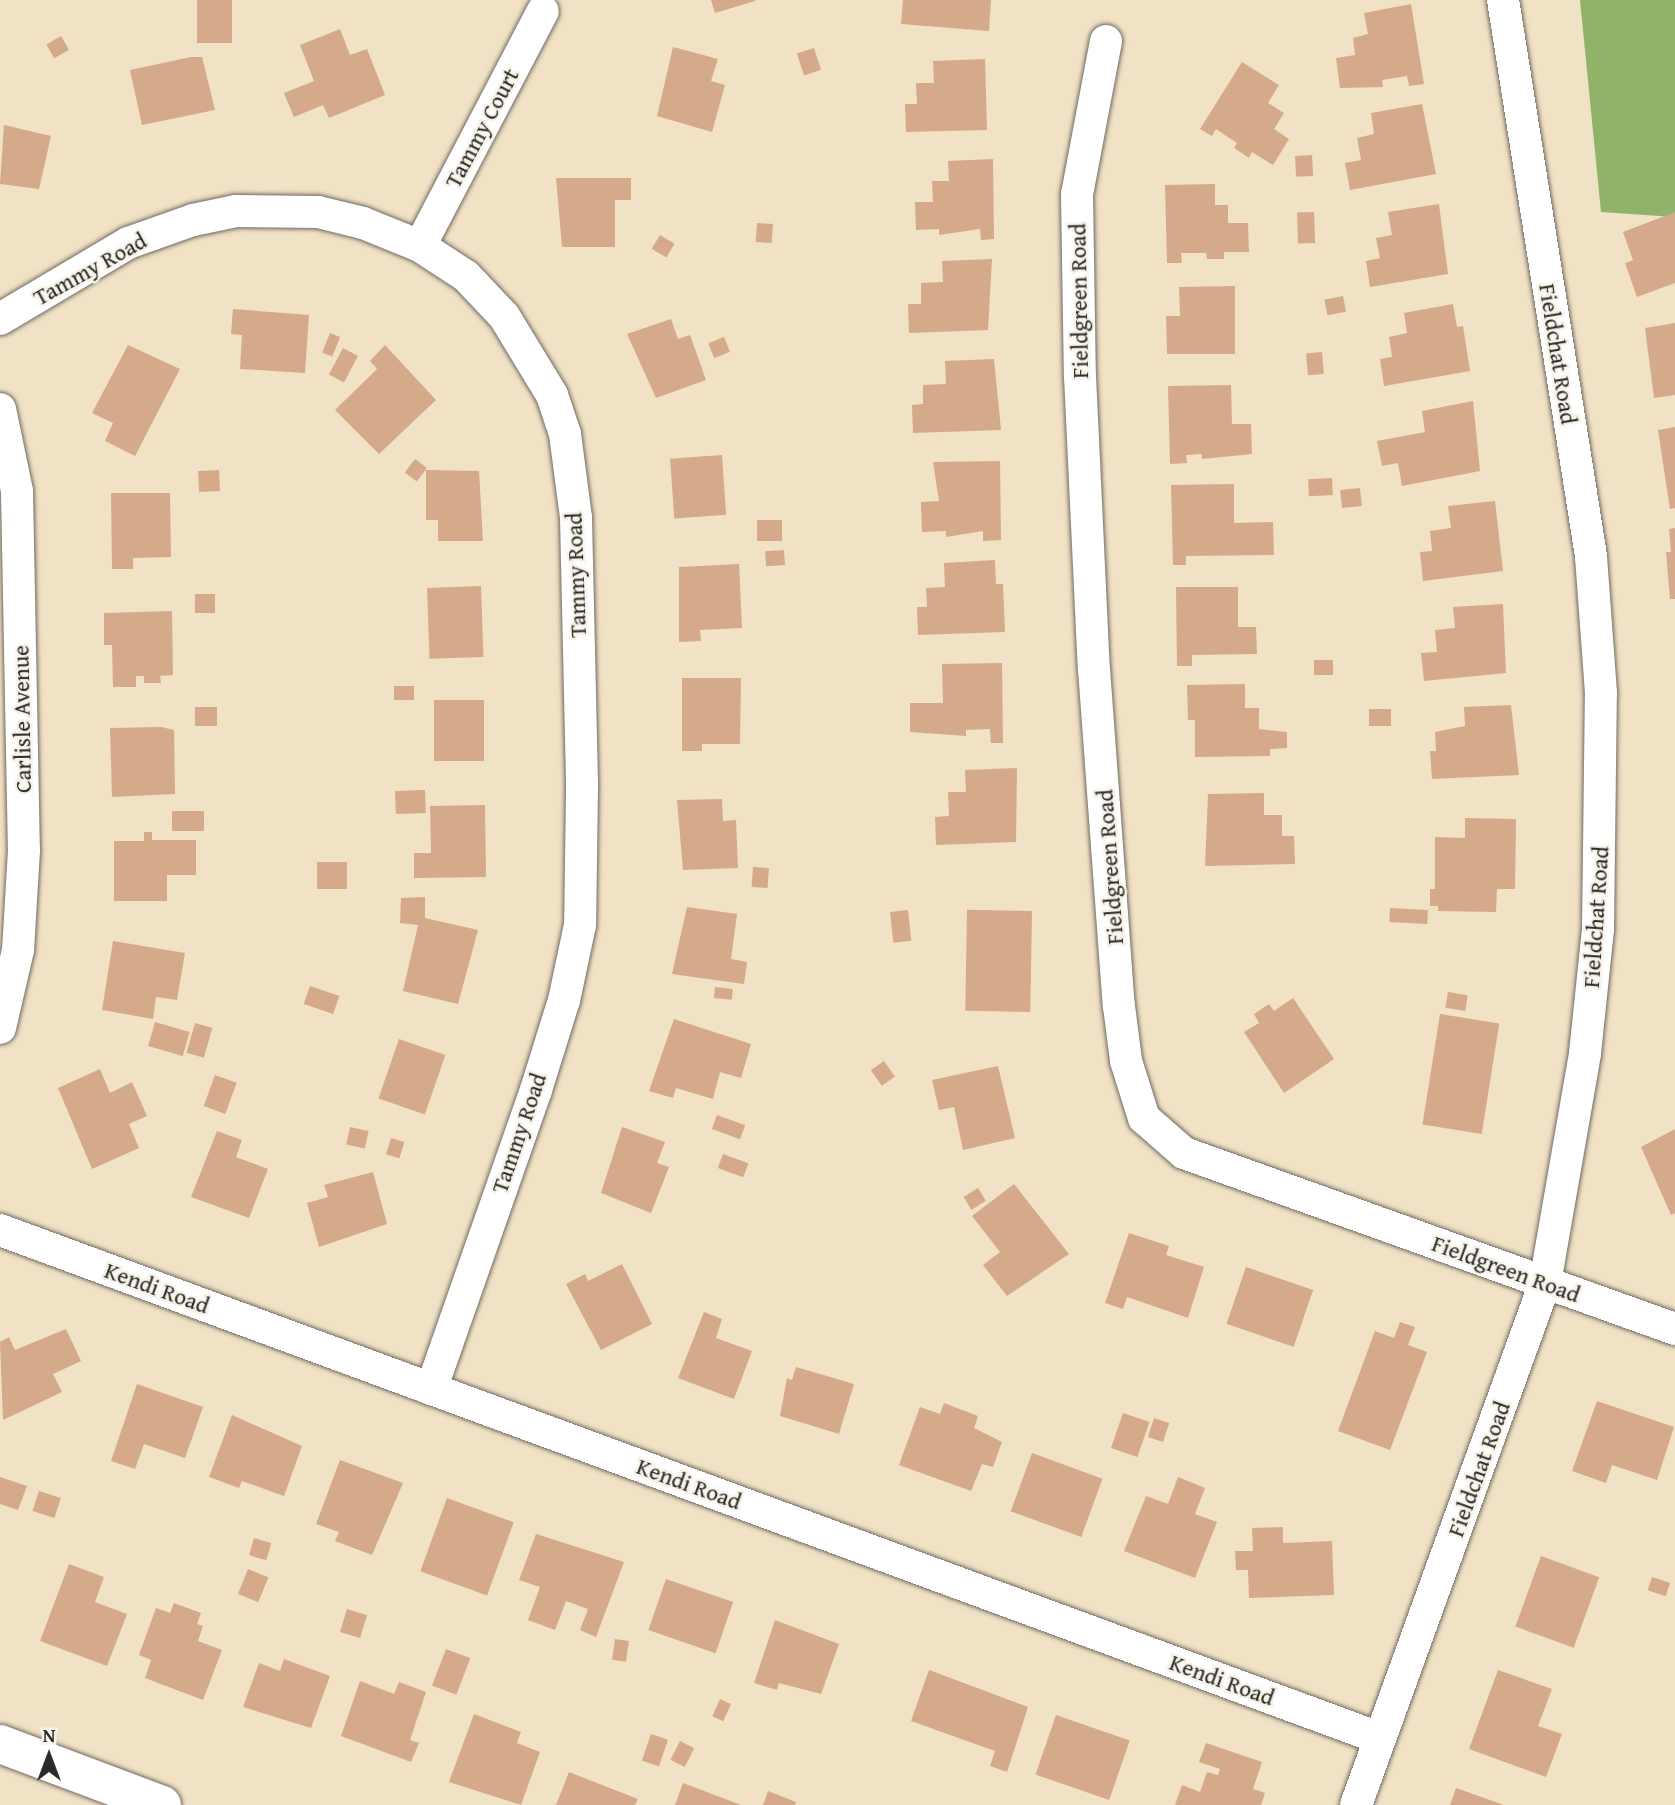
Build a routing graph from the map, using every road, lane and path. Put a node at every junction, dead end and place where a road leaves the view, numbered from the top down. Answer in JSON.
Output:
{"nodes":[{"id":1,"x":1503,"y":0,"type":"edge"},
{"id":2,"x":543,"y":11,"type":"dead end"},
{"id":3,"x":1106,"y":41,"type":"dead end"},
{"id":4,"x":420,"y":246,"type":"junction"},
{"id":5,"x":0,"y":319,"type":"edge"},
{"id":6,"x":0,"y":409,"type":"edge"},
{"id":7,"x":0,"y":1028,"type":"edge"},
{"id":8,"x":0,"y":1230,"type":"edge"},
{"id":9,"x":1545,"y":1283,"type":"junction"},
{"id":10,"x":1675,"y":1329,"type":"edge"},
{"id":11,"x":430,"y":1389,"type":"junction"},
{"id":12,"x":1379,"y":1738,"type":"junction"},
{"id":13,"x":0,"y":1744,"type":"edge"},
{"id":14,"x":162,"y":1805,"type":"edge"},
{"id":15,"x":1356,"y":1805,"type":"edge"}],
"edges":[{"from":1,"to":9,"type":"street","name":"Fieldchat Road"},
{"from":2,"to":4,"type":"street","name":"Tammy Court"},
{"from":3,"to":9,"type":"street","name":"Fieldgreen Road"},
{"from":4,"to":5,"type":"street","name":"Tammy Road"},
{"from":4,"to":11,"type":"street","name":"Tammy Road"},
{"from":6,"to":7,"type":"street","name":"Carlisle Avenue"},
{"from":8,"to":11,"type":"street","name":"Kendi Road"},
{"from":9,"to":10,"type":"street","name":"Fieldgreen Road"},
{"from":9,"to":12,"type":"street","name":"Fieldchat Road"},
{"from":11,"to":12,"type":"street","name":"Kendi Road"},
{"from":12,"to":15,"type":"street","name":"Fieldchat Road"},
{"from":13,"to":14,"type":"street"}]}
